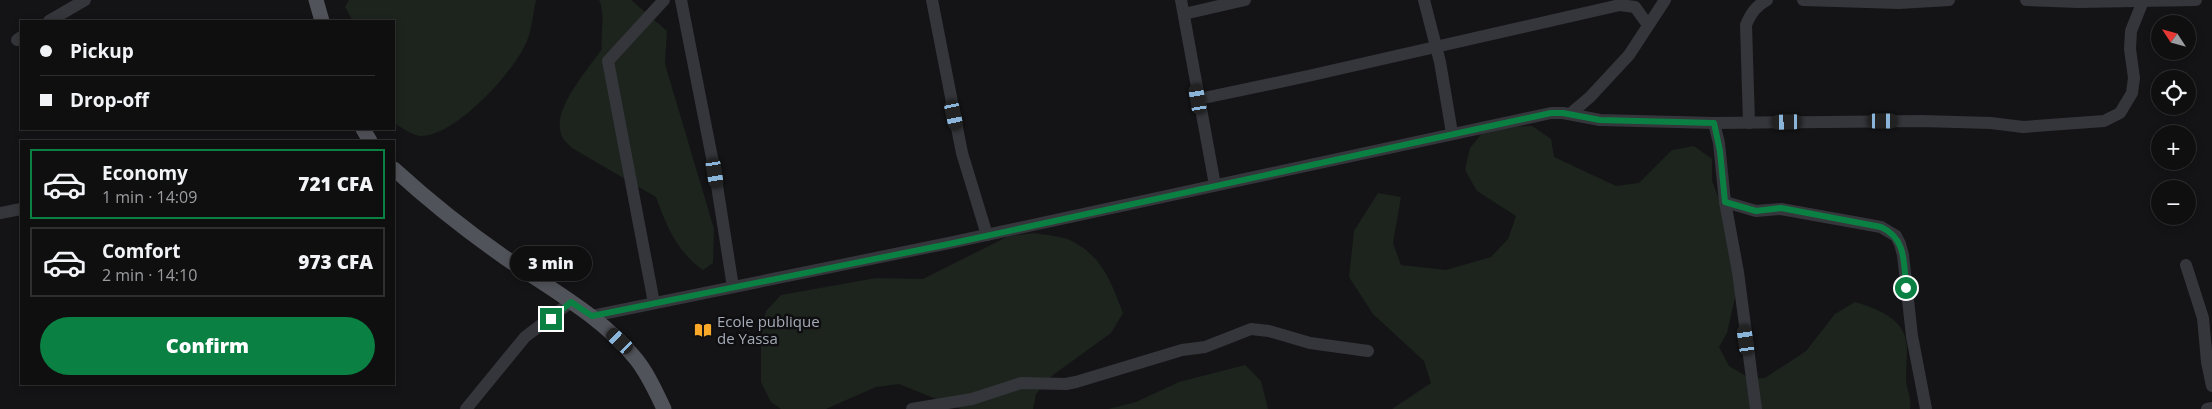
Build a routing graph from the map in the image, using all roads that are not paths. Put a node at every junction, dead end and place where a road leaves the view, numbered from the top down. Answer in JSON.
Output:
{"nodes":[{"id":1,"x":85,"y":0,"type":"edge"},
{"id":2,"x":316,"y":0,"type":"edge"},
{"id":3,"x":664,"y":0,"type":"edge"},
{"id":4,"x":680,"y":0,"type":"edge"},
{"id":5,"x":932,"y":0,"type":"edge"},
{"id":6,"x":1181,"y":0,"type":"edge"},
{"id":7,"x":1245,"y":0,"type":"edge"},
{"id":8,"x":1424,"y":0,"type":"edge"},
{"id":9,"x":1665,"y":0,"type":"edge"},
{"id":10,"x":1767,"y":0,"type":"edge"},
{"id":11,"x":1803,"y":0,"type":"edge"},
{"id":12,"x":1949,"y":0,"type":"edge"},
{"id":13,"x":2026,"y":0,"type":"edge"},
{"id":14,"x":2196,"y":0,"type":"edge"},
{"id":15,"x":2143,"y":1,"type":"junction"},
{"id":16,"x":1184,"y":14,"type":"junction"},
{"id":17,"x":51,"y":20,"type":"edge"},
{"id":18,"x":322,"y":20,"type":"edge"},
{"id":19,"x":1648,"y":25,"type":"junction"},
{"id":20,"x":1436,"y":46,"type":"junction"},
{"id":21,"x":1198,"y":99,"type":"junction"},
{"id":22,"x":1570,"y":114,"type":"junction"},
{"id":23,"x":1714,"y":123,"type":"junction"},
{"id":24,"x":1749,"y":123,"type":"junction"},
{"id":25,"x":1452,"y":133,"type":"junction"},
{"id":26,"x":395,"y":170,"type":"edge"},
{"id":27,"x":1215,"y":185,"type":"junction"},
{"id":28,"x":1725,"y":202,"type":"junction"},
{"id":29,"x":20,"y":209,"type":"edge"},
{"id":30,"x":0,"y":214,"type":"edge"},
{"id":31,"x":987,"y":235,"type":"junction"},
{"id":32,"x":2186,"y":265,"type":"dead end"},
{"id":33,"x":733,"y":287,"type":"junction"},
{"id":34,"x":571,"y":302,"type":"junction"},
{"id":35,"x":654,"y":304,"type":"junction"},
{"id":36,"x":592,"y":316,"type":"junction"},
{"id":37,"x":1368,"y":351,"type":"dead end"},
{"id":38,"x":2212,"y":386,"type":"edge"},
{"id":39,"x":2212,"y":408,"type":"edge"},
{"id":40,"x":466,"y":409,"type":"edge"},
{"id":41,"x":664,"y":409,"type":"edge"},
{"id":42,"x":912,"y":409,"type":"edge"},
{"id":43,"x":1756,"y":409,"type":"edge"},
{"id":44,"x":1926,"y":409,"type":"edge"},
{"id":45,"x":2207,"y":409,"type":"edge"}],
"edges":[{"from":1,"to":17,"type":"street"},
{"from":2,"to":18,"type":"main road"},
{"from":3,"to":35,"type":"street"},
{"from":4,"to":33,"type":"street"},
{"from":5,"to":31,"type":"street"},
{"from":6,"to":16,"type":"street"},
{"from":7,"to":16,"type":"street"},
{"from":8,"to":20,"type":"street"},
{"from":9,"to":19,"type":"street"},
{"from":10,"to":24,"type":"street"},
{"from":11,"to":12,"type":"street"},
{"from":13,"to":15,"type":"street"},
{"from":14,"to":15,"type":"street"},
{"from":15,"to":24,"type":"street"},
{"from":16,"to":21,"type":"street"},
{"from":19,"to":20,"type":"street"},
{"from":19,"to":22,"type":"street"},
{"from":20,"to":21,"type":"street"},
{"from":20,"to":25,"type":"street"},
{"from":21,"to":27,"type":"street"},
{"from":22,"to":23,"type":"street"},
{"from":22,"to":25,"type":"street"},
{"from":23,"to":24,"type":"street"},
{"from":23,"to":28,"type":"street"},
{"from":25,"to":27,"type":"street"},
{"from":26,"to":34,"type":"main road"},
{"from":27,"to":31,"type":"street"},
{"from":28,"to":43,"type":"street"},
{"from":28,"to":44,"type":"street"},
{"from":29,"to":30,"type":"street"},
{"from":31,"to":33,"type":"street"},
{"from":32,"to":38,"type":"street"},
{"from":33,"to":35,"type":"street"},
{"from":34,"to":36,"type":"main road"},
{"from":34,"to":40,"type":"street"},
{"from":35,"to":36,"type":"street"},
{"from":36,"to":41,"type":"main road"},
{"from":37,"to":42,"type":"street"},
{"from":39,"to":45,"type":"street"}]}
